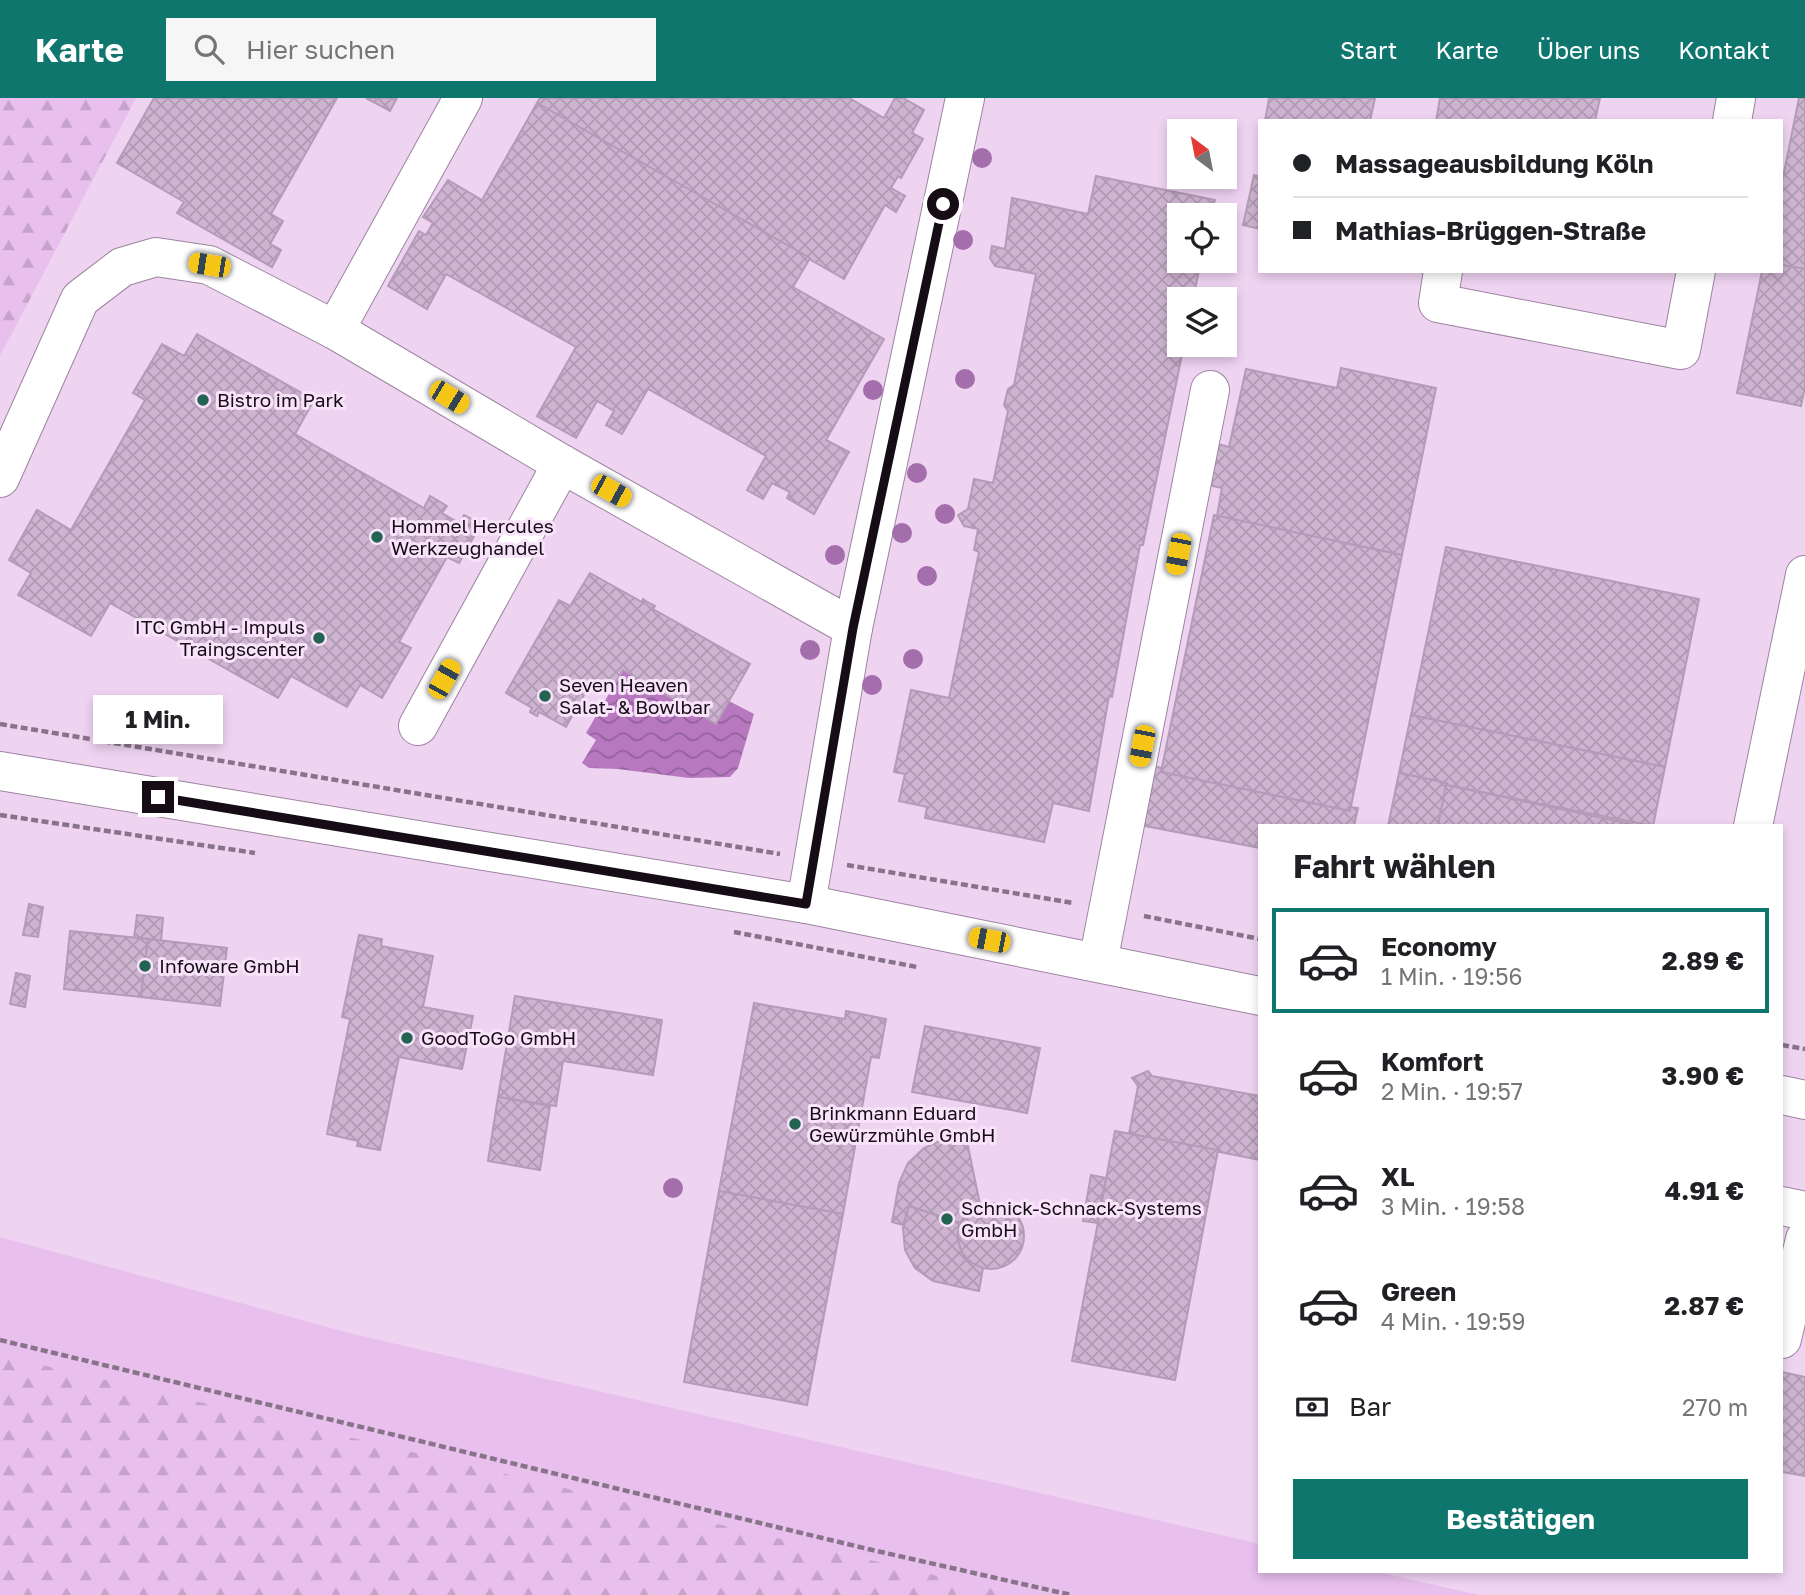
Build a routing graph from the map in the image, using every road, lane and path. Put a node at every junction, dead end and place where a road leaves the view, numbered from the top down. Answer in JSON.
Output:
{"nodes":[{"id":1,"x":463,"y":98,"type":"edge"},
{"id":2,"x":965,"y":98,"type":"edge"},
{"id":3,"x":1736,"y":98,"type":"edge"},
{"id":4,"x":1732,"y":119,"type":"edge"},
{"id":5,"x":1443,"y":273,"type":"edge"},
{"id":6,"x":1696,"y":273,"type":"edge"},
{"id":7,"x":335,"y":330,"type":"junction"},
{"id":8,"x":1210,"y":390,"type":"dead end"},
{"id":9,"x":562,"y":464,"type":"junction"},
{"id":10,"x":0,"y":478,"type":"edge"},
{"id":11,"x":1805,"y":575,"type":"edge"},
{"id":12,"x":853,"y":628,"type":"junction"},
{"id":13,"x":0,"y":724,"type":"edge"},
{"id":14,"x":418,"y":726,"type":"dead end"},
{"id":15,"x":0,"y":771,"type":"edge"},
{"id":16,"x":0,"y":815,"type":"edge"},
{"id":17,"x":1753,"y":824,"type":"edge"},
{"id":18,"x":267,"y":855,"type":"dead end"},
{"id":19,"x":813,"y":859,"type":"junction"},
{"id":20,"x":806,"y":904,"type":"junction"},
{"id":21,"x":1111,"y":910,"type":"junction"},
{"id":22,"x":728,"y":931,"type":"dead end"},
{"id":23,"x":1258,"y":939,"type":"edge"},
{"id":24,"x":1098,"y":962,"type":"junction"},
{"id":25,"x":923,"y":968,"type":"dead end"},
{"id":26,"x":1258,"y":996,"type":"edge"},
{"id":27,"x":1783,"y":1045,"type":"edge"},
{"id":28,"x":1805,"y":1049,"type":"edge"},
{"id":29,"x":1783,"y":1095,"type":"edge"},
{"id":30,"x":1805,"y":1100,"type":"edge"},
{"id":31,"x":1783,"y":1206,"type":"edge"},
{"id":32,"x":1805,"y":1211,"type":"edge"},
{"id":33,"x":1805,"y":1239,"type":"edge"},
{"id":34,"x":1783,"y":1335,"type":"edge"},
{"id":35,"x":0,"y":1339,"type":"edge"},
{"id":36,"x":1071,"y":1595,"type":"edge"}],
"edges":[{"from":1,"to":7,"type":"street"},
{"from":2,"to":12,"type":"street"},
{"from":3,"to":4,"type":"street"},
{"from":5,"to":6,"type":"street"},
{"from":7,"to":9,"type":"street"},
{"from":7,"to":10,"type":"street"},
{"from":8,"to":21,"type":"street"},
{"from":9,"to":12,"type":"street"},
{"from":9,"to":14,"type":"street"},
{"from":11,"to":17,"type":"street"},
{"from":12,"to":19,"type":"street"},
{"from":13,"to":19,"type":"path"},
{"from":15,"to":20,"type":"street"},
{"from":16,"to":18,"type":"path"},
{"from":19,"to":20,"type":"street"},
{"from":19,"to":21,"type":"path"},
{"from":20,"to":24,"type":"street"},
{"from":21,"to":23,"type":"path"},
{"from":21,"to":24,"type":"street"},
{"from":22,"to":25,"type":"path"},
{"from":24,"to":26,"type":"street"},
{"from":27,"to":28,"type":"path"},
{"from":29,"to":30,"type":"street"},
{"from":31,"to":32,"type":"street"},
{"from":33,"to":34,"type":"street"},
{"from":35,"to":36,"type":"path"}]}
